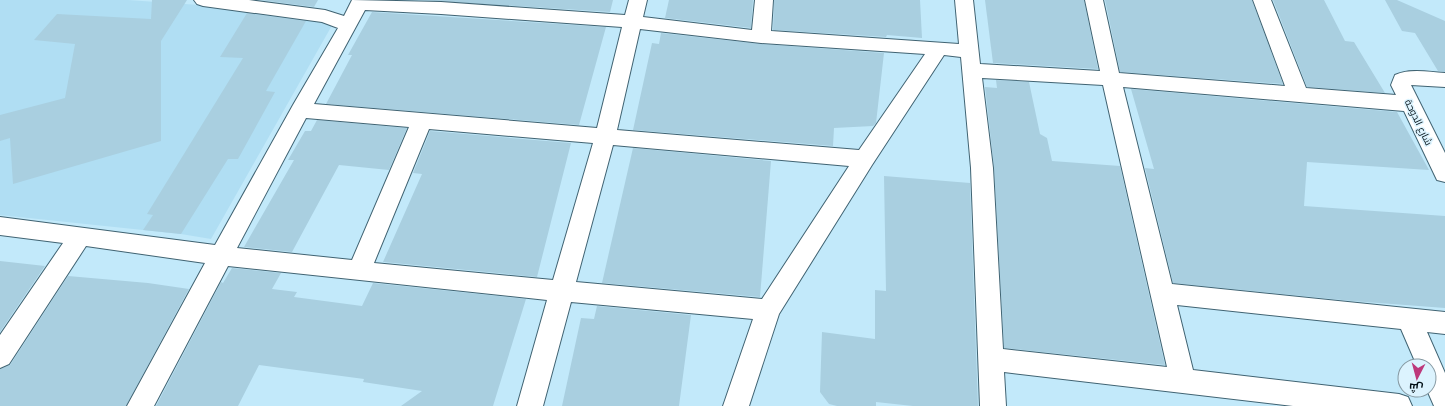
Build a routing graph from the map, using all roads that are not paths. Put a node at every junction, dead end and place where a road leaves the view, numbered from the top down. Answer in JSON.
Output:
{"nodes":[{"id":1,"x":203,"y":0,"type":"edge"},
{"id":2,"x":638,"y":0,"type":"edge"},
{"id":3,"x":764,"y":0,"type":"edge"},
{"id":4,"x":964,"y":0,"type":"edge"},
{"id":5,"x":1094,"y":0,"type":"edge"},
{"id":6,"x":1262,"y":0,"type":"edge"},
{"id":7,"x":360,"y":2,"type":"edge"},
{"id":8,"x":633,"y":22,"type":"junction"},
{"id":9,"x":350,"y":25,"type":"junction"},
{"id":10,"x":761,"y":37,"type":"junction"},
{"id":11,"x":939,"y":48,"type":"junction"},
{"id":12,"x":971,"y":61,"type":"junction"},
{"id":13,"x":1111,"y":79,"type":"junction"},
{"id":14,"x":1445,"y":80,"type":"edge"},
{"id":15,"x":1298,"y":94,"type":"junction"},
{"id":16,"x":1411,"y":104,"type":"junction"},
{"id":17,"x":300,"y":110,"type":"junction"},
{"id":18,"x":422,"y":121,"type":"junction"},
{"id":19,"x":606,"y":136,"type":"junction"},
{"id":20,"x":865,"y":159,"type":"junction"},
{"id":21,"x":1445,"y":174,"type":"edge"},
{"id":22,"x":0,"y":226,"type":"edge"},
{"id":23,"x":80,"y":237,"type":"junction"},
{"id":24,"x":222,"y":256,"type":"junction"},
{"id":25,"x":359,"y":271,"type":"junction"},
{"id":26,"x":562,"y":292,"type":"junction"},
{"id":27,"x":1161,"y":294,"type":"junction"},
{"id":28,"x":768,"y":310,"type":"junction"},
{"id":29,"x":1409,"y":319,"type":"junction"},
{"id":30,"x":1445,"y":323,"type":"edge"},
{"id":31,"x":0,"y":356,"type":"edge"},
{"id":32,"x":991,"y":359,"type":"junction"},
{"id":33,"x":1183,"y":380,"type":"junction"},
{"id":34,"x":1445,"y":402,"type":"edge"},
{"id":35,"x":140,"y":406,"type":"edge"},
{"id":36,"x":530,"y":406,"type":"edge"},
{"id":37,"x":736,"y":406,"type":"edge"},
{"id":38,"x":993,"y":406,"type":"edge"},
{"id":39,"x":1399,"y":406,"type":"edge"}],
"edges":[{"from":1,"to":9,"type":"street"},
{"from":2,"to":8,"type":"street"},
{"from":3,"to":10,"type":"street"},
{"from":4,"to":12,"type":"street"},
{"from":5,"to":13,"type":"street"},
{"from":6,"to":15,"type":"street"},
{"from":7,"to":8,"type":"street"},
{"from":7,"to":9,"type":"street"},
{"from":8,"to":10,"type":"street"},
{"from":8,"to":19,"type":"street"},
{"from":9,"to":17,"type":"street"},
{"from":10,"to":11,"type":"street"},
{"from":11,"to":12,"type":"street"},
{"from":11,"to":20,"type":"street"},
{"from":12,"to":13,"type":"street"},
{"from":12,"to":32,"type":"street"},
{"from":13,"to":15,"type":"street"},
{"from":13,"to":27,"type":"street"},
{"from":14,"to":16,"type":"street","name":"شارع الدوحة"},
{"from":15,"to":16,"type":"street"},
{"from":16,"to":21,"type":"street","name":"شارع الدوحة"},
{"from":17,"to":18,"type":"street"},
{"from":17,"to":24,"type":"street"},
{"from":18,"to":19,"type":"street"},
{"from":18,"to":25,"type":"street"},
{"from":19,"to":20,"type":"street"},
{"from":19,"to":26,"type":"street"},
{"from":20,"to":28,"type":"street"},
{"from":22,"to":23,"type":"street"},
{"from":23,"to":24,"type":"street"},
{"from":23,"to":31,"type":"street"},
{"from":24,"to":25,"type":"street"},
{"from":24,"to":35,"type":"street"},
{"from":25,"to":26,"type":"street"},
{"from":26,"to":28,"type":"street"},
{"from":26,"to":36,"type":"street"},
{"from":27,"to":29,"type":"street"},
{"from":27,"to":33,"type":"street"},
{"from":28,"to":37,"type":"street"},
{"from":29,"to":30,"type":"street"},
{"from":29,"to":34,"type":"street"},
{"from":32,"to":33,"type":"street"},
{"from":32,"to":38,"type":"street"},
{"from":33,"to":39,"type":"street"}]}
